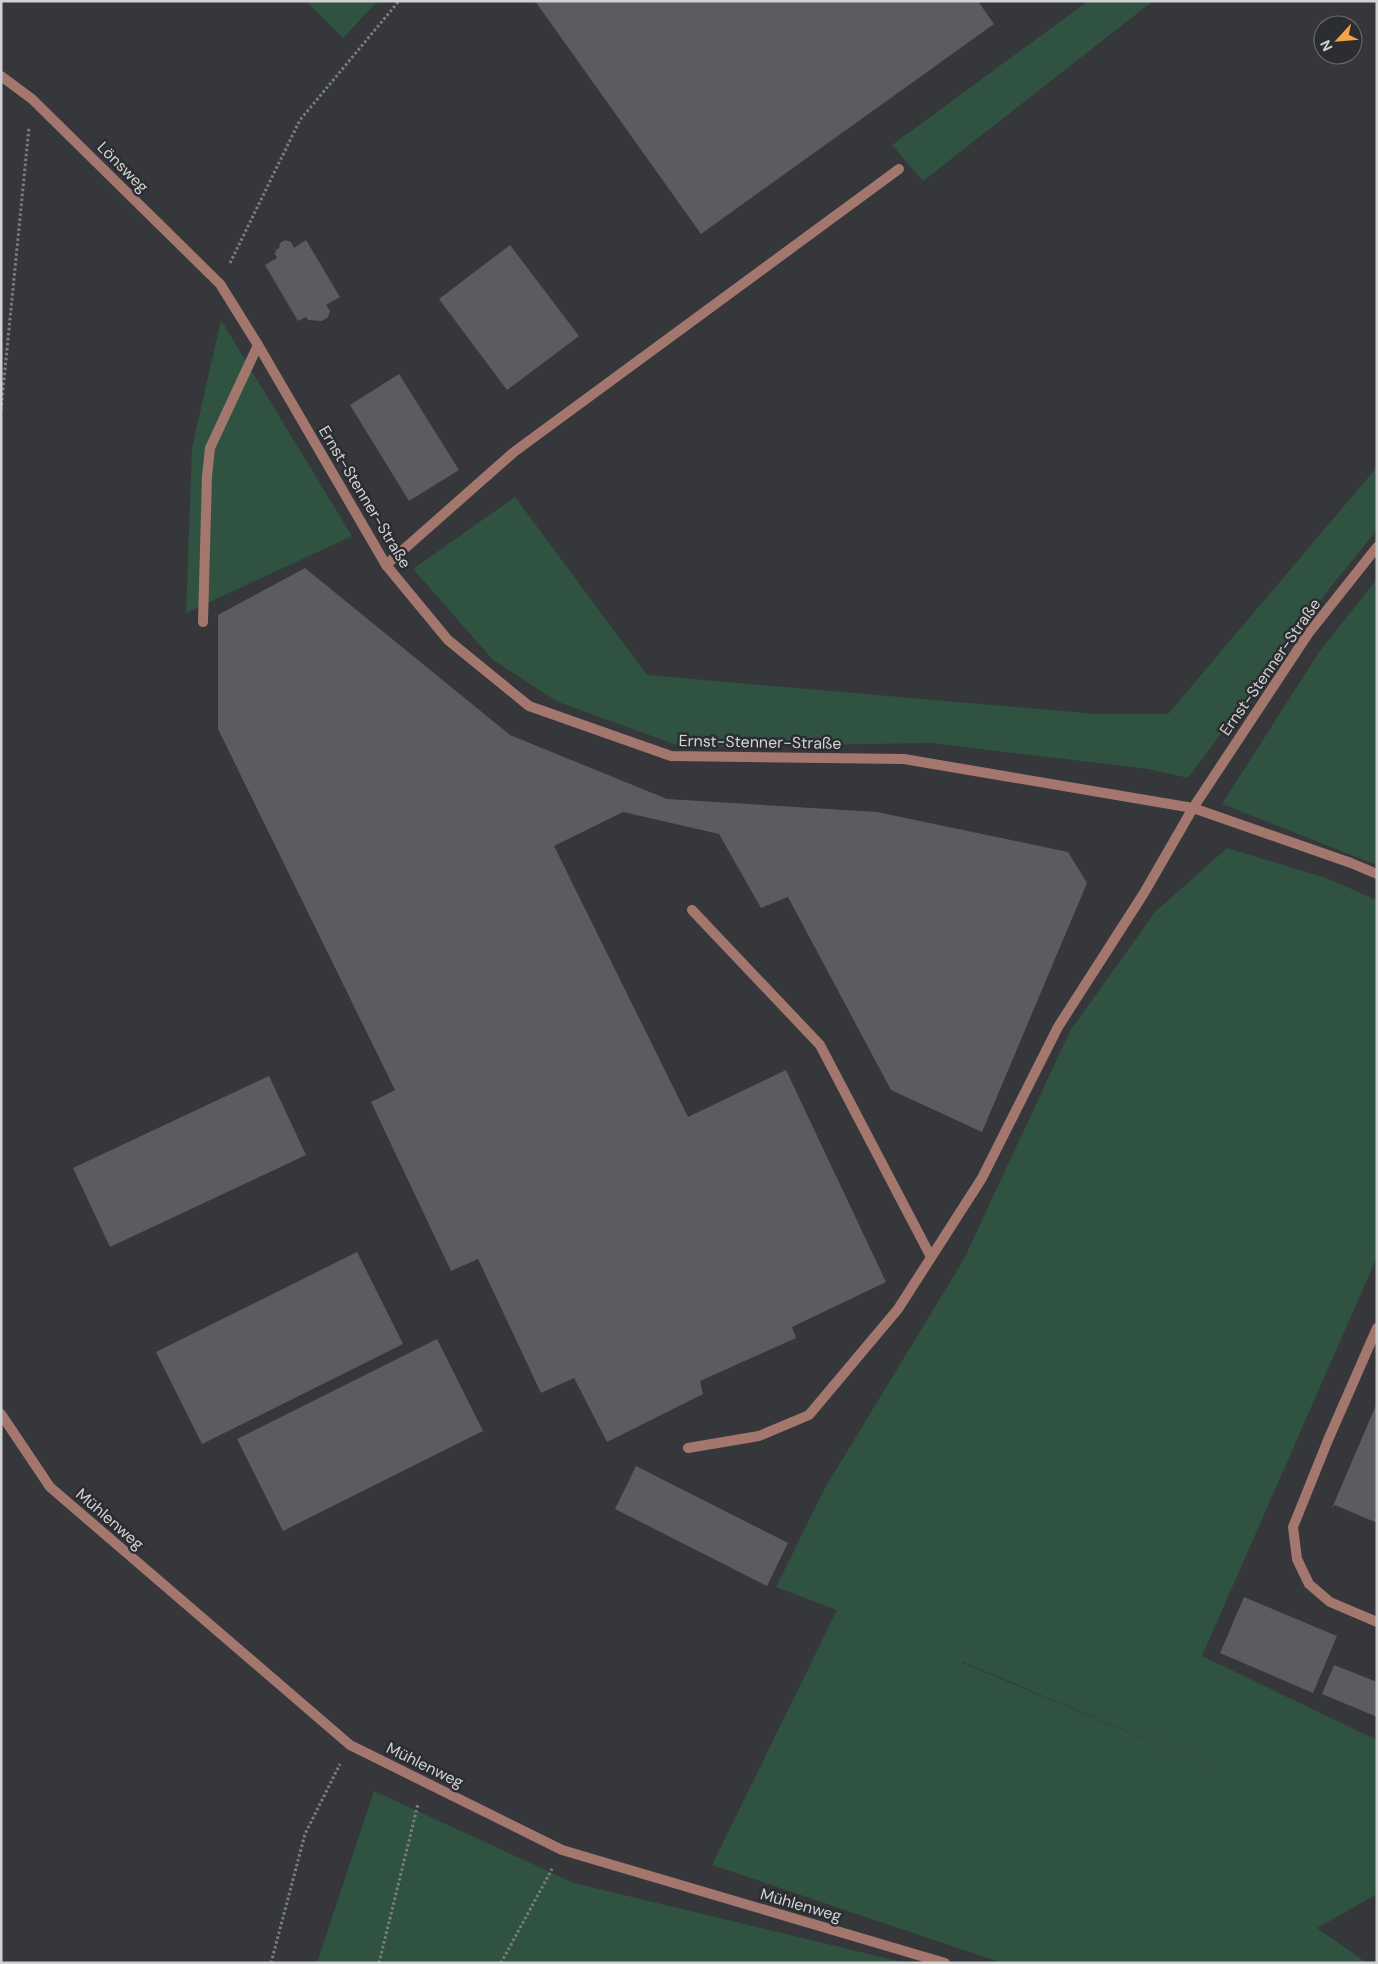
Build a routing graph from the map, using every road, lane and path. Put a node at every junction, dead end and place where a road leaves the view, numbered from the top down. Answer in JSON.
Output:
{"nodes":[{"id":1,"x":399,"y":1,"type":"edge"},
{"id":2,"x":1,"y":76,"type":"edge"},
{"id":3,"x":32,"y":99,"type":"junction"},
{"id":4,"x":899,"y":169,"type":"dead end"},
{"id":5,"x":220,"y":284,"type":"junction"},
{"id":6,"x":258,"y":345,"type":"junction"},
{"id":7,"x":1,"y":410,"type":"edge"},
{"id":8,"x":1377,"y":547,"type":"edge"},
{"id":9,"x":386,"y":565,"type":"junction"},
{"id":10,"x":203,"y":622,"type":"dead end"},
{"id":11,"x":1193,"y":808,"type":"junction"},
{"id":12,"x":1377,"y":874,"type":"edge"},
{"id":13,"x":692,"y":910,"type":"dead end"},
{"id":14,"x":931,"y":1257,"type":"junction"},
{"id":15,"x":1377,"y":1328,"type":"edge"},
{"id":16,"x":1,"y":1414,"type":"edge"},
{"id":17,"x":688,"y":1448,"type":"dead end"},
{"id":18,"x":1377,"y":1622,"type":"edge"},
{"id":19,"x":350,"y":1745,"type":"junction"},
{"id":20,"x":423,"y":1781,"type":"junction"},
{"id":21,"x":562,"y":1850,"type":"junction"},
{"id":22,"x":271,"y":1963,"type":"edge"},
{"id":23,"x":379,"y":1963,"type":"edge"},
{"id":24,"x":501,"y":1963,"type":"edge"},
{"id":25,"x":945,"y":1963,"type":"edge"}],
"edges":[{"from":1,"to":5,"type":"path"},
{"from":2,"to":3,"type":"street","name":"Lönsweg"},
{"from":3,"to":5,"type":"street","name":"Lönsweg"},
{"from":3,"to":7,"type":"path"},
{"from":4,"to":9,"type":"street"},
{"from":5,"to":6,"type":"street","name":"Ernst-Stenner-Straße"},
{"from":6,"to":9,"type":"street","name":"Ernst-Stenner-Straße"},
{"from":6,"to":10,"type":"street"},
{"from":8,"to":11,"type":"street","name":"Ernst-Stenner-Straße"},
{"from":9,"to":11,"type":"street","name":"Ernst-Stenner-Straße"},
{"from":11,"to":12,"type":"street","name":"Ernst-Stenner-Straße"},
{"from":11,"to":14,"type":"street"},
{"from":13,"to":14,"type":"street"},
{"from":14,"to":17,"type":"street"},
{"from":15,"to":18,"type":"street"},
{"from":16,"to":19,"type":"street","name":"Mühlenweg"},
{"from":19,"to":20,"type":"street","name":"Mühlenweg"},
{"from":19,"to":22,"type":"path"},
{"from":20,"to":21,"type":"street","name":"Mühlenweg"},
{"from":20,"to":23,"type":"path"},
{"from":21,"to":24,"type":"path"},
{"from":21,"to":25,"type":"street","name":"Mühlenweg"}]}
